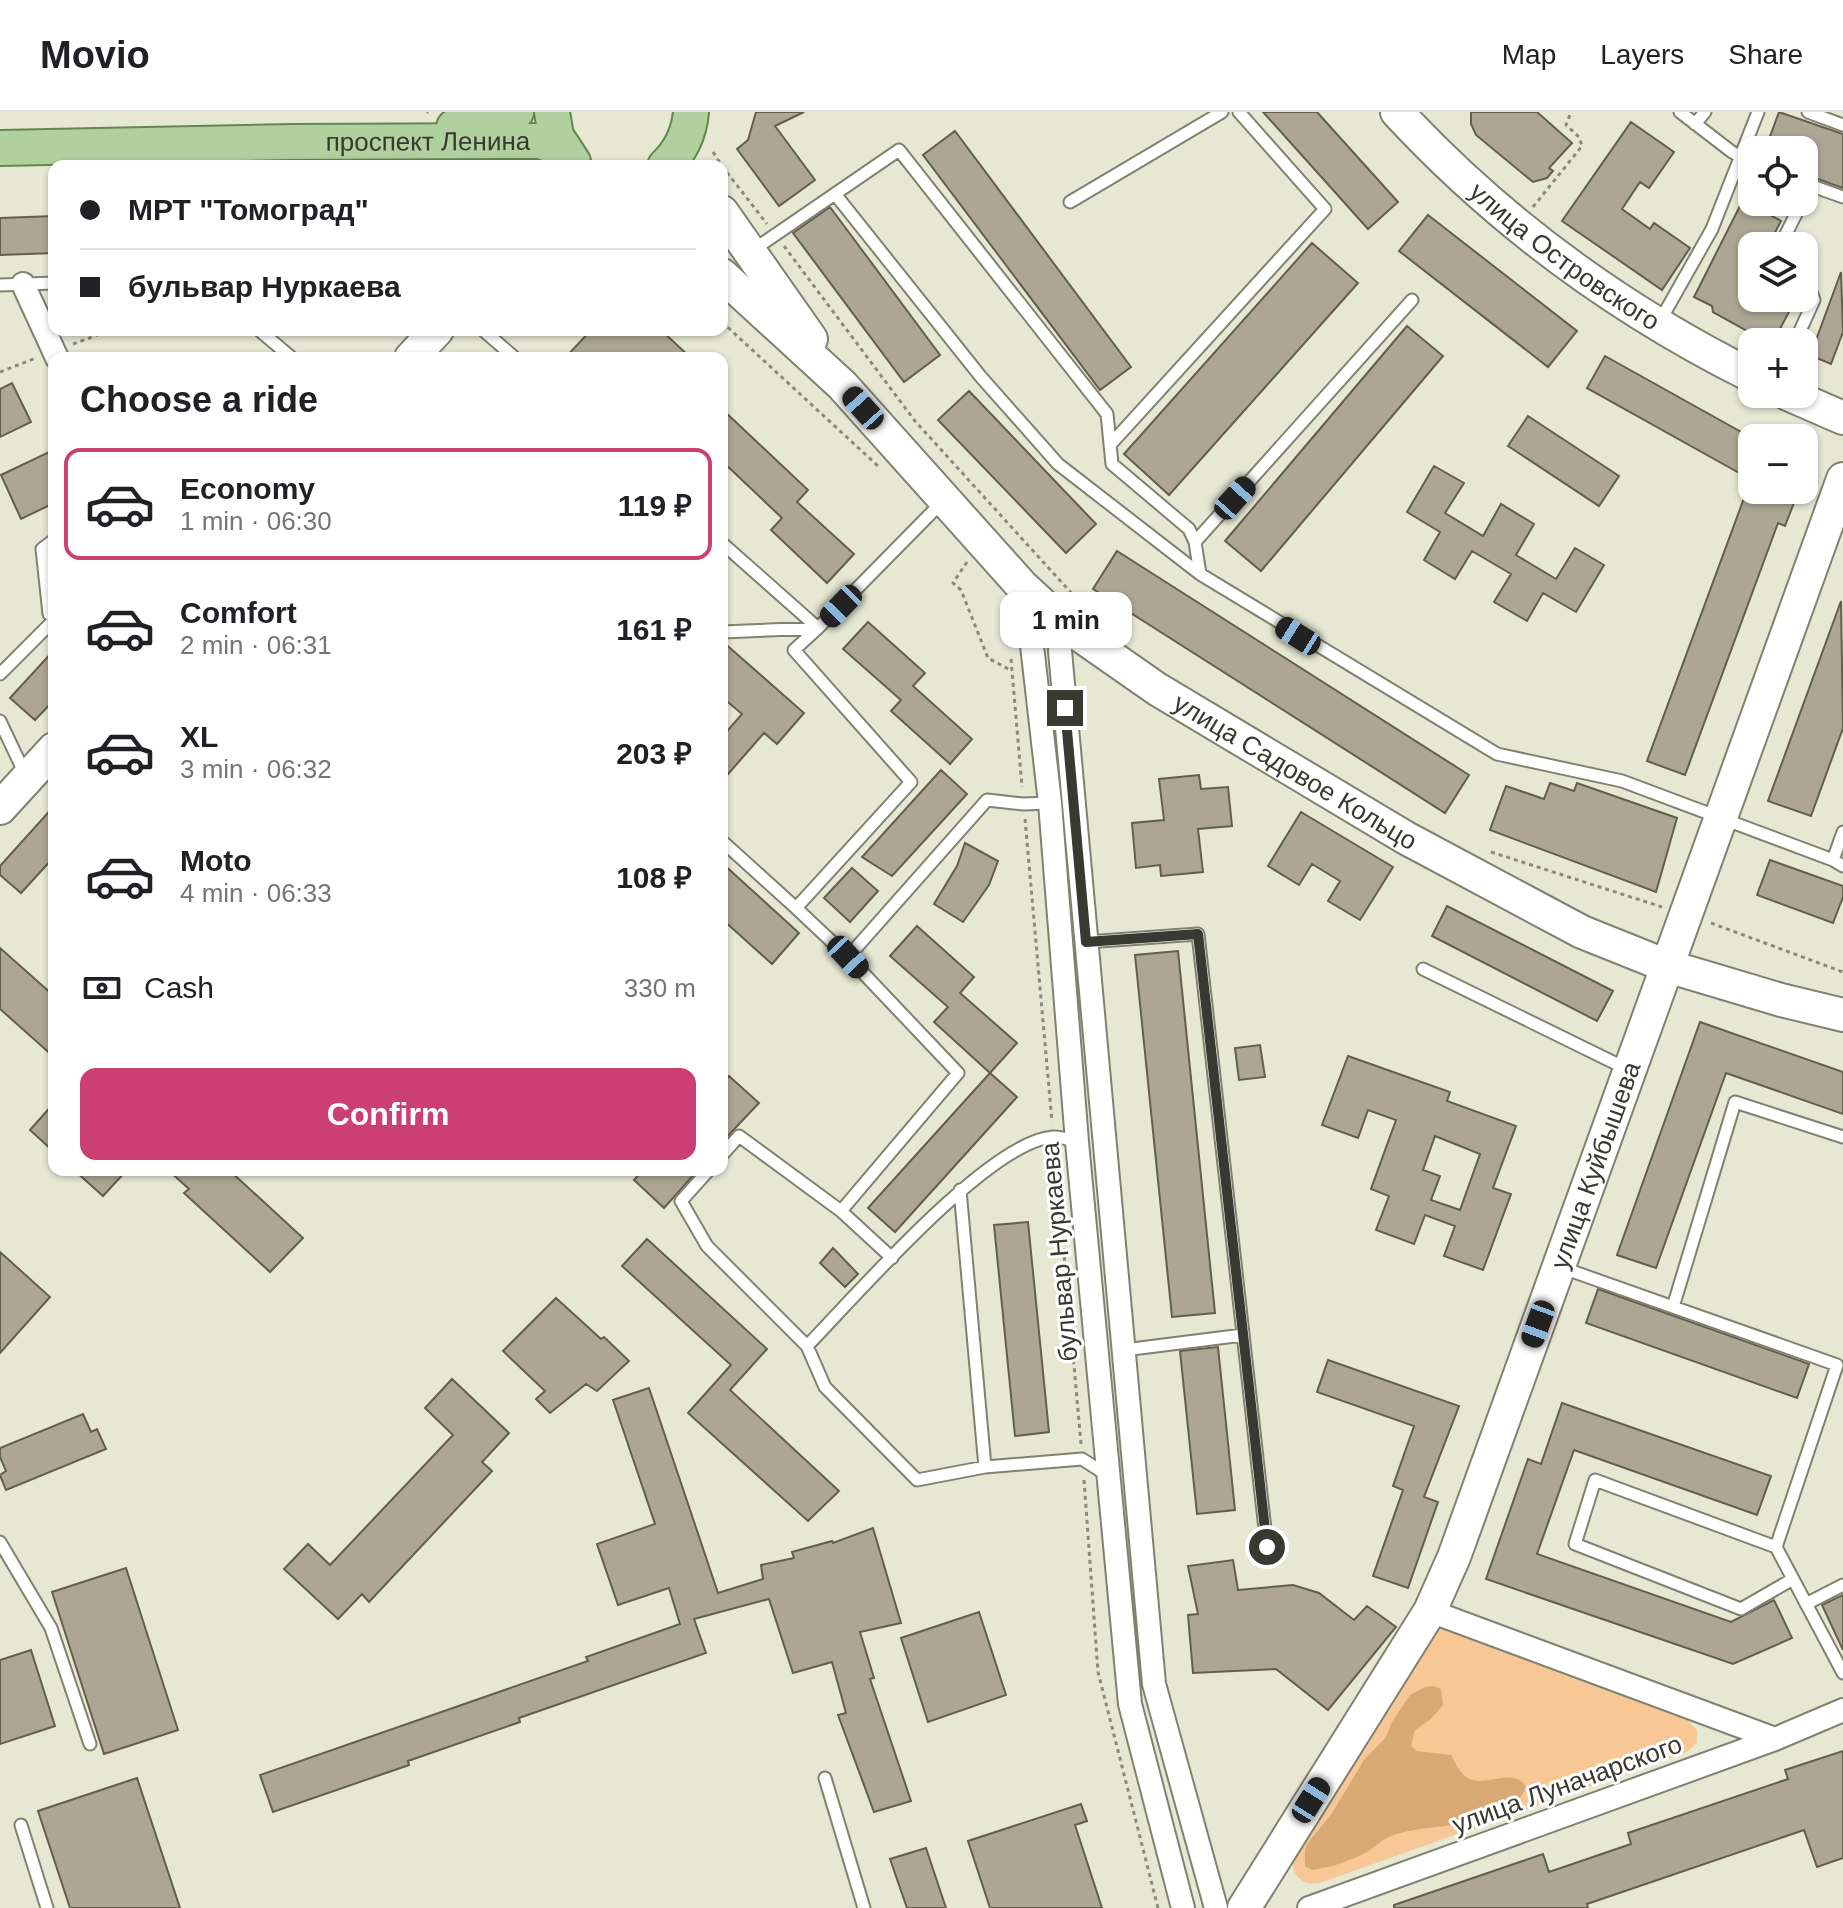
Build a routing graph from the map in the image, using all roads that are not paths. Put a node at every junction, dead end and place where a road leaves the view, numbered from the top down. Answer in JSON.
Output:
{"nodes":[{"id":1,"x":516,"y":112,"type":"edge"},
{"id":2,"x":552,"y":112,"type":"edge"},
{"id":3,"x":1222,"y":112,"type":"edge"},
{"id":4,"x":1239,"y":112,"type":"edge"},
{"id":5,"x":1397,"y":112,"type":"edge"},
{"id":6,"x":1680,"y":112,"type":"edge"},
{"id":7,"x":1705,"y":112,"type":"edge"},
{"id":8,"x":1758,"y":112,"type":"edge"},
{"id":9,"x":1808,"y":112,"type":"edge"},
{"id":10,"x":691,"y":118,"type":"edge"},
{"id":11,"x":1695,"y":124,"type":"junction"},
{"id":12,"x":1843,"y":125,"type":"edge"},
{"id":13,"x":1752,"y":136,"type":"edge"},
{"id":14,"x":293,"y":142,"type":"junction"},
{"id":15,"x":0,"y":148,"type":"edge"},
{"id":16,"x":1738,"y":154,"type":"edge"},
{"id":17,"x":703,"y":159,"type":"edge"},
{"id":18,"x":569,"y":160,"type":"edge"},
{"id":19,"x":570,"y":160,"type":"edge"},
{"id":20,"x":672,"y":160,"type":"edge"},
{"id":21,"x":1738,"y":176,"type":"edge"},
{"id":22,"x":1818,"y":188,"type":"edge"},
{"id":23,"x":835,"y":194,"type":"junction"},
{"id":24,"x":1843,"y":197,"type":"edge"},
{"id":25,"x":1070,"y":202,"type":"dead end"},
{"id":26,"x":728,"y":217,"type":"edge"},
{"id":27,"x":763,"y":244,"type":"junction"},
{"id":28,"x":728,"y":280,"type":"edge"},
{"id":29,"x":48,"y":283,"type":"edge"},
{"id":30,"x":23,"y":284,"type":"junction"},
{"id":31,"x":0,"y":285,"type":"edge"},
{"id":32,"x":1412,"y":300,"type":"dead end"},
{"id":33,"x":1658,"y":324,"type":"junction"},
{"id":34,"x":266,"y":336,"type":"edge"},
{"id":35,"x":431,"y":336,"type":"edge"},
{"id":36,"x":490,"y":336,"type":"edge"},
{"id":37,"x":54,"y":352,"type":"edge"},
{"id":38,"x":285,"y":352,"type":"edge"},
{"id":39,"x":417,"y":352,"type":"edge"},
{"id":40,"x":508,"y":352,"type":"edge"},
{"id":41,"x":1738,"y":368,"type":"edge"},
{"id":42,"x":842,"y":385,"type":"junction"},
{"id":43,"x":1818,"y":407,"type":"edge"},
{"id":44,"x":1843,"y":418,"type":"edge"},
{"id":45,"x":1110,"y":445,"type":"junction"},
{"id":46,"x":1843,"y":479,"type":"edge"},
{"id":47,"x":945,"y":499,"type":"junction"},
{"id":48,"x":1195,"y":542,"type":"junction"},
{"id":49,"x":48,"y":544,"type":"edge"},
{"id":50,"x":728,"y":548,"type":"edge"},
{"id":51,"x":1200,"y":574,"type":"junction"},
{"id":52,"x":1022,"y":586,"type":"junction"},
{"id":53,"x":48,"y":605,"type":"edge"},
{"id":54,"x":1072,"y":614,"type":"junction"},
{"id":55,"x":48,"y":625,"type":"edge"},
{"id":56,"x":818,"y":628,"type":"junction"},
{"id":57,"x":728,"y":632,"type":"edge"},
{"id":58,"x":0,"y":674,"type":"edge"},
{"id":59,"x":0,"y":721,"type":"edge"},
{"id":60,"x":48,"y":755,"type":"edge"},
{"id":61,"x":27,"y":778,"type":"junction"},
{"id":62,"x":1050,"y":803,"type":"junction"},
{"id":63,"x":0,"y":808,"type":"edge"},
{"id":64,"x":1720,"y":818,"type":"junction"},
{"id":65,"x":1843,"y":832,"type":"edge"},
{"id":66,"x":728,"y":846,"type":"edge"},
{"id":67,"x":1838,"y":863,"type":"edge"},
{"id":68,"x":796,"y":908,"type":"junction"},
{"id":69,"x":1086,"y":942,"type":"junction"},
{"id":70,"x":848,"y":957,"type":"junction"},
{"id":71,"x":1667,"y":966,"type":"junction"},
{"id":72,"x":1423,"y":969,"type":"dead end"},
{"id":73,"x":1843,"y":1015,"type":"edge"},
{"id":74,"x":1629,"y":1070,"type":"junction"},
{"id":75,"x":1843,"y":1137,"type":"edge"},
{"id":76,"x":1077,"y":1142,"type":"junction"},
{"id":77,"x":728,"y":1148,"type":"edge"},
{"id":78,"x":704,"y":1176,"type":"edge"},
{"id":79,"x":960,"y":1190,"type":"junction"},
{"id":80,"x":841,"y":1211,"type":"junction"},
{"id":81,"x":892,"y":1258,"type":"junction"},
{"id":82,"x":1559,"y":1266,"type":"junction"},
{"id":83,"x":1673,"y":1307,"type":"junction"},
{"id":84,"x":1243,"y":1335,"type":"junction"},
{"id":85,"x":807,"y":1346,"type":"junction"},
{"id":86,"x":1124,"y":1350,"type":"junction"},
{"id":87,"x":985,"y":1467,"type":"junction"},
{"id":88,"x":1107,"y":1475,"type":"junction"},
{"id":89,"x":0,"y":1542,"type":"edge"},
{"id":90,"x":1267,"y":1547,"type":"dead end"},
{"id":91,"x":1776,"y":1547,"type":"junction"},
{"id":92,"x":1793,"y":1579,"type":"junction"},
{"id":93,"x":1843,"y":1585,"type":"edge"},
{"id":94,"x":1806,"y":1604,"type":"junction"},
{"id":95,"x":1430,"y":1611,"type":"junction"},
{"id":96,"x":1843,"y":1673,"type":"edge"},
{"id":97,"x":1843,"y":1710,"type":"edge"},
{"id":98,"x":1775,"y":1739,"type":"junction"},
{"id":99,"x":90,"y":1744,"type":"dead end"},
{"id":100,"x":825,"y":1778,"type":"dead end"},
{"id":101,"x":21,"y":1825,"type":"dead end"},
{"id":102,"x":47,"y":1908,"type":"edge"},
{"id":103,"x":864,"y":1908,"type":"edge"},
{"id":104,"x":1183,"y":1908,"type":"edge"},
{"id":105,"x":1216,"y":1908,"type":"edge"},
{"id":106,"x":1244,"y":1908,"type":"edge"},
{"id":107,"x":1309,"y":1908,"type":"edge"}],
"edges":[{"from":1,"to":14,"type":"main road","name":"проспект Ленина"},
{"from":2,"to":19,"type":"main road"},
{"from":3,"to":25,"type":"lane"},
{"from":4,"to":45,"type":"lane"},
{"from":5,"to":33,"type":"street","name":"улица Островского"},
{"from":6,"to":11,"type":"lane"},
{"from":7,"to":11,"type":"lane"},
{"from":8,"to":13,"type":"lane"},
{"from":9,"to":12,"type":"lane"},
{"from":10,"to":17,"type":"street"},
{"from":10,"to":20,"type":"main road"},
{"from":11,"to":16,"type":"lane"},
{"from":14,"to":15,"type":"main road","name":"проспект Ленина"},
{"from":14,"to":18,"type":"main road","name":"проспект Ленина"},
{"from":21,"to":33,"type":"lane"},
{"from":22,"to":24,"type":"lane"},
{"from":23,"to":27,"type":"lane"},
{"from":23,"to":45,"type":"lane"},
{"from":23,"to":51,"type":"lane"},
{"from":26,"to":27,"type":"street","name":"улица Садовое Кольцо"},
{"from":27,"to":42,"type":"street","name":"улица Садовое Кольцо"},
{"from":28,"to":42,"type":"street","name":"улица Садовое Кольцо"},
{"from":29,"to":30,"type":"lane"},
{"from":30,"to":31,"type":"lane"},
{"from":30,"to":37,"type":"street"},
{"from":32,"to":48,"type":"lane"},
{"from":33,"to":41,"type":"street","name":"улица Островского"},
{"from":34,"to":38,"type":"lane"},
{"from":35,"to":39,"type":"street"},
{"from":36,"to":40,"type":"lane"},
{"from":42,"to":47,"type":"street","name":"улица Садовое Кольцо"},
{"from":43,"to":44,"type":"street"},
{"from":45,"to":48,"type":"lane"},
{"from":46,"to":64,"type":"street","name":"улица Куйбышева"},
{"from":47,"to":52,"type":"street","name":"улица Садовое Кольцо"},
{"from":47,"to":56,"type":"lane"},
{"from":48,"to":51,"type":"lane"},
{"from":49,"to":53,"type":"lane"},
{"from":50,"to":56,"type":"lane"},
{"from":51,"to":64,"type":"lane"},
{"from":52,"to":54,"type":"street","name":"улица Садовое Кольцо"},
{"from":52,"to":62,"type":"street","name":"бульвар Нуркаева"},
{"from":54,"to":69,"type":"street"},
{"from":54,"to":71,"type":"street","name":"улица Садовое Кольцо"},
{"from":55,"to":58,"type":"lane"},
{"from":56,"to":57,"type":"lane"},
{"from":56,"to":68,"type":"lane"},
{"from":59,"to":61,"type":"lane"},
{"from":60,"to":61,"type":"street"},
{"from":61,"to":63,"type":"street"},
{"from":62,"to":70,"type":"lane"},
{"from":62,"to":76,"type":"street","name":"бульвар Нуркаева"},
{"from":64,"to":67,"type":"lane"},
{"from":64,"to":71,"type":"street","name":"улица Куйбышева"},
{"from":65,"to":67,"type":"lane"},
{"from":66,"to":68,"type":"lane"},
{"from":68,"to":70,"type":"lane"},
{"from":69,"to":84,"type":"lane"},
{"from":69,"to":86,"type":"street"},
{"from":70,"to":80,"type":"lane"},
{"from":71,"to":73,"type":"street","name":"улица Садовое Кольцо"},
{"from":71,"to":74,"type":"street","name":"улица Куйбышева"},
{"from":72,"to":74,"type":"lane"},
{"from":74,"to":82,"type":"street","name":"улица Куйбышева"},
{"from":75,"to":83,"type":"lane"},
{"from":76,"to":79,"type":"lane"},
{"from":76,"to":88,"type":"street","name":"бульвар Нуркаева"},
{"from":77,"to":80,"type":"lane"},
{"from":78,"to":85,"type":"lane"},
{"from":79,"to":81,"type":"lane"},
{"from":79,"to":87,"type":"lane"},
{"from":80,"to":81,"type":"lane"},
{"from":81,"to":85,"type":"lane"},
{"from":82,"to":83,"type":"lane"},
{"from":82,"to":95,"type":"street","name":"улица Куйбышева"},
{"from":83,"to":91,"type":"lane"},
{"from":84,"to":86,"type":"lane"},
{"from":84,"to":90,"type":"lane"},
{"from":85,"to":87,"type":"lane"},
{"from":86,"to":105,"type":"street"},
{"from":87,"to":88,"type":"lane"},
{"from":88,"to":104,"type":"street","name":"бульвар Нуркаева"},
{"from":89,"to":99,"type":"lane"},
{"from":91,"to":92,"type":"lane"},
{"from":91,"to":92,"type":"lane"},
{"from":92,"to":94,"type":"lane"},
{"from":93,"to":94,"type":"lane"},
{"from":94,"to":96,"type":"lane"},
{"from":95,"to":98,"type":"street"},
{"from":95,"to":106,"type":"street","name":"улица Куйбышева"},
{"from":97,"to":98,"type":"street","name":"улица Луначарского"},
{"from":98,"to":107,"type":"street","name":"улица Луначарского"},
{"from":100,"to":103,"type":"lane"},
{"from":101,"to":102,"type":"lane"}]}
